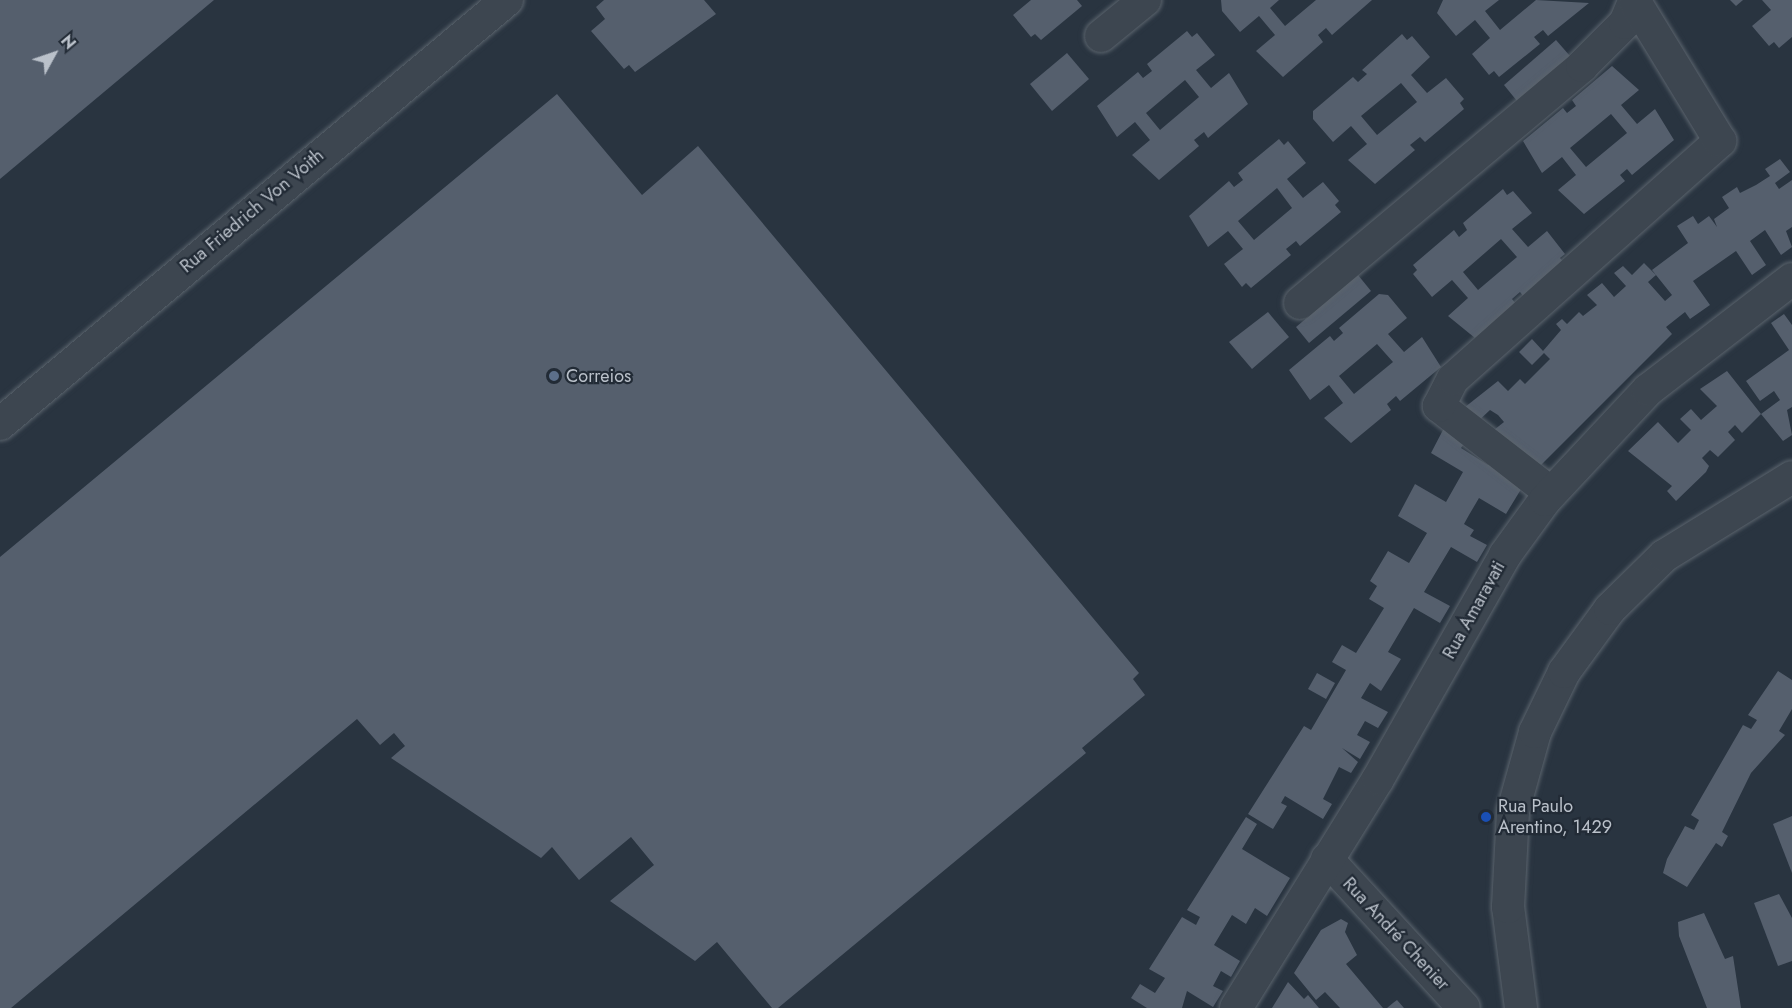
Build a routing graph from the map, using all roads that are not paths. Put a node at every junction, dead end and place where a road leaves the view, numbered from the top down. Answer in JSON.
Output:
{"nodes":[{"id":1,"x":507,"y":0,"type":"edge"},
{"id":2,"x":1145,"y":0,"type":"edge"},
{"id":3,"x":1635,"y":1,"type":"edge"},
{"id":4,"x":1101,"y":36,"type":"dead end"},
{"id":5,"x":1792,"y":279,"type":"edge"},
{"id":6,"x":1300,"y":303,"type":"dead end"},
{"id":7,"x":0,"y":424,"type":"edge"},
{"id":8,"x":1792,"y":477,"type":"edge"},
{"id":9,"x":1551,"y":493,"type":"junction"},
{"id":10,"x":1327,"y":859,"type":"junction"},
{"id":11,"x":1236,"y":1008,"type":"edge"},
{"id":12,"x":1464,"y":1008,"type":"edge"},
{"id":13,"x":1521,"y":1008,"type":"edge"}],
"edges":[{"from":1,"to":7,"type":"street","name":"Rua Friedrich Von Voith"},
{"from":2,"to":4,"type":"street"},
{"from":3,"to":6,"type":"street"},
{"from":3,"to":9,"type":"street"},
{"from":5,"to":9,"type":"street","name":"Rua Amaravati"},
{"from":8,"to":13,"type":"street"},
{"from":9,"to":10,"type":"street","name":"Rua Amaravati"},
{"from":10,"to":11,"type":"street","name":"Rua Amaravati"},
{"from":10,"to":12,"type":"street","name":"Rua André Chenier"}]}
